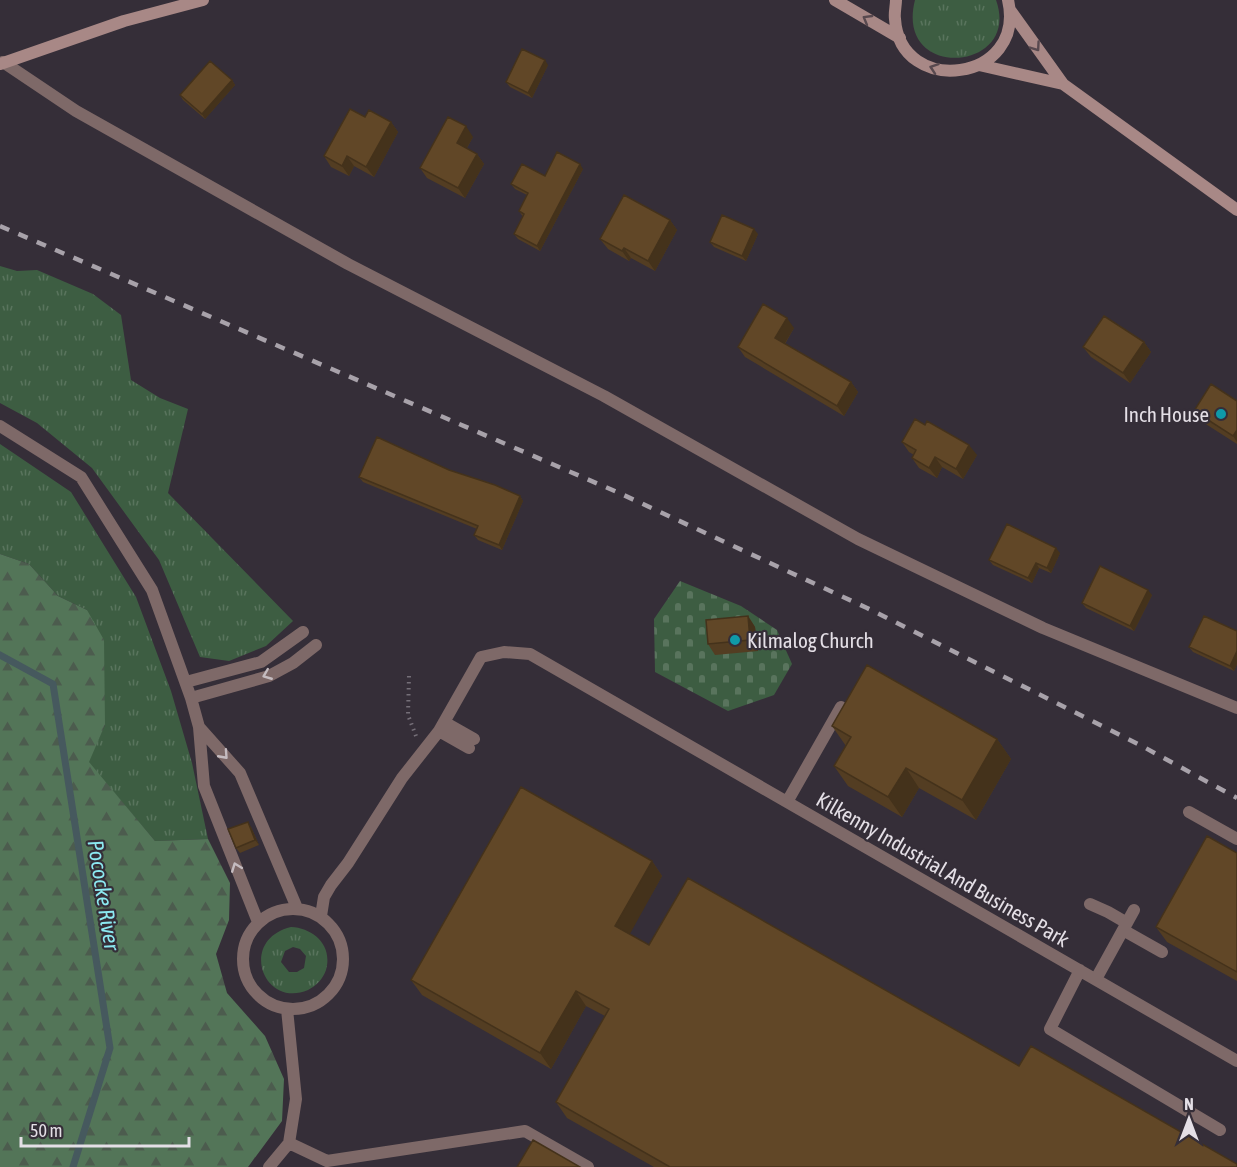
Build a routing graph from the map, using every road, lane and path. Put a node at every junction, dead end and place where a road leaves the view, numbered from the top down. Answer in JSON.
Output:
{"nodes":[{"id":1,"x":203,"y":0,"type":"edge"},
{"id":2,"x":835,"y":0,"type":"edge"},
{"id":3,"x":896,"y":0,"type":"edge"},
{"id":4,"x":1009,"y":5,"type":"edge"},
{"id":5,"x":900,"y":38,"type":"junction"},
{"id":6,"x":2,"y":63,"type":"edge"},
{"id":7,"x":979,"y":65,"type":"junction"},
{"id":8,"x":1063,"y":84,"type":"junction"},
{"id":9,"x":1237,"y":210,"type":"edge"},
{"id":10,"x":0,"y":426,"type":"edge"},
{"id":11,"x":303,"y":632,"type":"dead end"},
{"id":12,"x":316,"y":645,"type":"dead end"},
{"id":13,"x":410,"y":676,"type":"dead end"},
{"id":14,"x":186,"y":682,"type":"junction"},
{"id":15,"x":191,"y":698,"type":"junction"},
{"id":16,"x":841,"y":707,"type":"edge"},
{"id":17,"x":1237,"y":708,"type":"edge"},
{"id":18,"x":441,"y":726,"type":"junction"},
{"id":19,"x":199,"y":727,"type":"junction"},
{"id":20,"x":418,"y":739,"type":"dead end"},
{"id":21,"x":471,"y":743,"type":"dead end"},
{"id":22,"x":788,"y":802,"type":"junction"},
{"id":23,"x":1189,"y":813,"type":"dead end"},
{"id":24,"x":1237,"y":839,"type":"edge"},
{"id":25,"x":1089,"y":904,"type":"dead end"},
{"id":26,"x":297,"y":908,"type":"junction"},
{"id":27,"x":1134,"y":910,"type":"dead end"},
{"id":28,"x":321,"y":916,"type":"junction"},
{"id":29,"x":258,"y":922,"type":"junction"},
{"id":30,"x":1125,"y":926,"type":"junction"},
{"id":31,"x":1162,"y":952,"type":"dead end"},
{"id":32,"x":1080,"y":970,"type":"junction"},
{"id":33,"x":1096,"y":979,"type":"junction"},
{"id":34,"x":287,"y":1009,"type":"junction"},
{"id":35,"x":1237,"y":1060,"type":"edge"},
{"id":36,"x":1220,"y":1130,"type":"dead end"},
{"id":37,"x":289,"y":1143,"type":"junction"},
{"id":38,"x":269,"y":1167,"type":"edge"},
{"id":39,"x":588,"y":1167,"type":"edge"}],
"edges":[{"from":1,"to":6,"type":"main road"},
{"from":5,"to":2,"type":"main road","one_way":true},
{"from":3,"to":5,"type":"main road"},
{"from":4,"to":7,"type":"main road"},
{"from":4,"to":8,"type":"main road","one_way":true},
{"from":7,"to":5,"type":"main road","one_way":true},
{"from":6,"to":17,"type":"street"},
{"from":7,"to":8,"type":"main road"},
{"from":8,"to":9,"type":"main road"},
{"from":10,"to":14,"type":"street"},
{"from":11,"to":14,"type":"street"},
{"from":12,"to":15,"type":"street","one_way":true},
{"from":13,"to":20,"type":"path"},
{"from":14,"to":15,"type":"street"},
{"from":15,"to":19,"type":"street"},
{"from":16,"to":22,"type":"street","name":"Kilkenny Industrial And Business Park"},
{"from":18,"to":21,"type":"street"},
{"from":18,"to":22,"type":"street","name":"Kilkenny Industrial And Business Park"},
{"from":18,"to":28,"type":"street","name":"Kilkenny Industrial And Business Park"},
{"from":19,"to":26,"type":"street","one_way":true},
{"from":29,"to":19,"type":"street","one_way":true},
{"from":22,"to":32,"type":"street","name":"Kilkenny Industrial And Business Park"},
{"from":23,"to":24,"type":"street"},
{"from":25,"to":30,"type":"street"},
{"from":26,"to":28,"type":"street"},
{"from":26,"to":29,"type":"street"},
{"from":27,"to":30,"type":"street"},
{"from":28,"to":34,"type":"street"},
{"from":29,"to":34,"type":"street"},
{"from":30,"to":31,"type":"street"},
{"from":30,"to":33,"type":"street"},
{"from":32,"to":33,"type":"street","name":"Kilkenny Industrial And Business Park"},
{"from":32,"to":36,"type":"street","name":"Kilkenny Industrial And Business Park"},
{"from":33,"to":35,"type":"street","name":"Kilkenny Industrial And Business Park"},
{"from":34,"to":37,"type":"street"},
{"from":37,"to":38,"type":"street"},
{"from":37,"to":39,"type":"street"}]}
